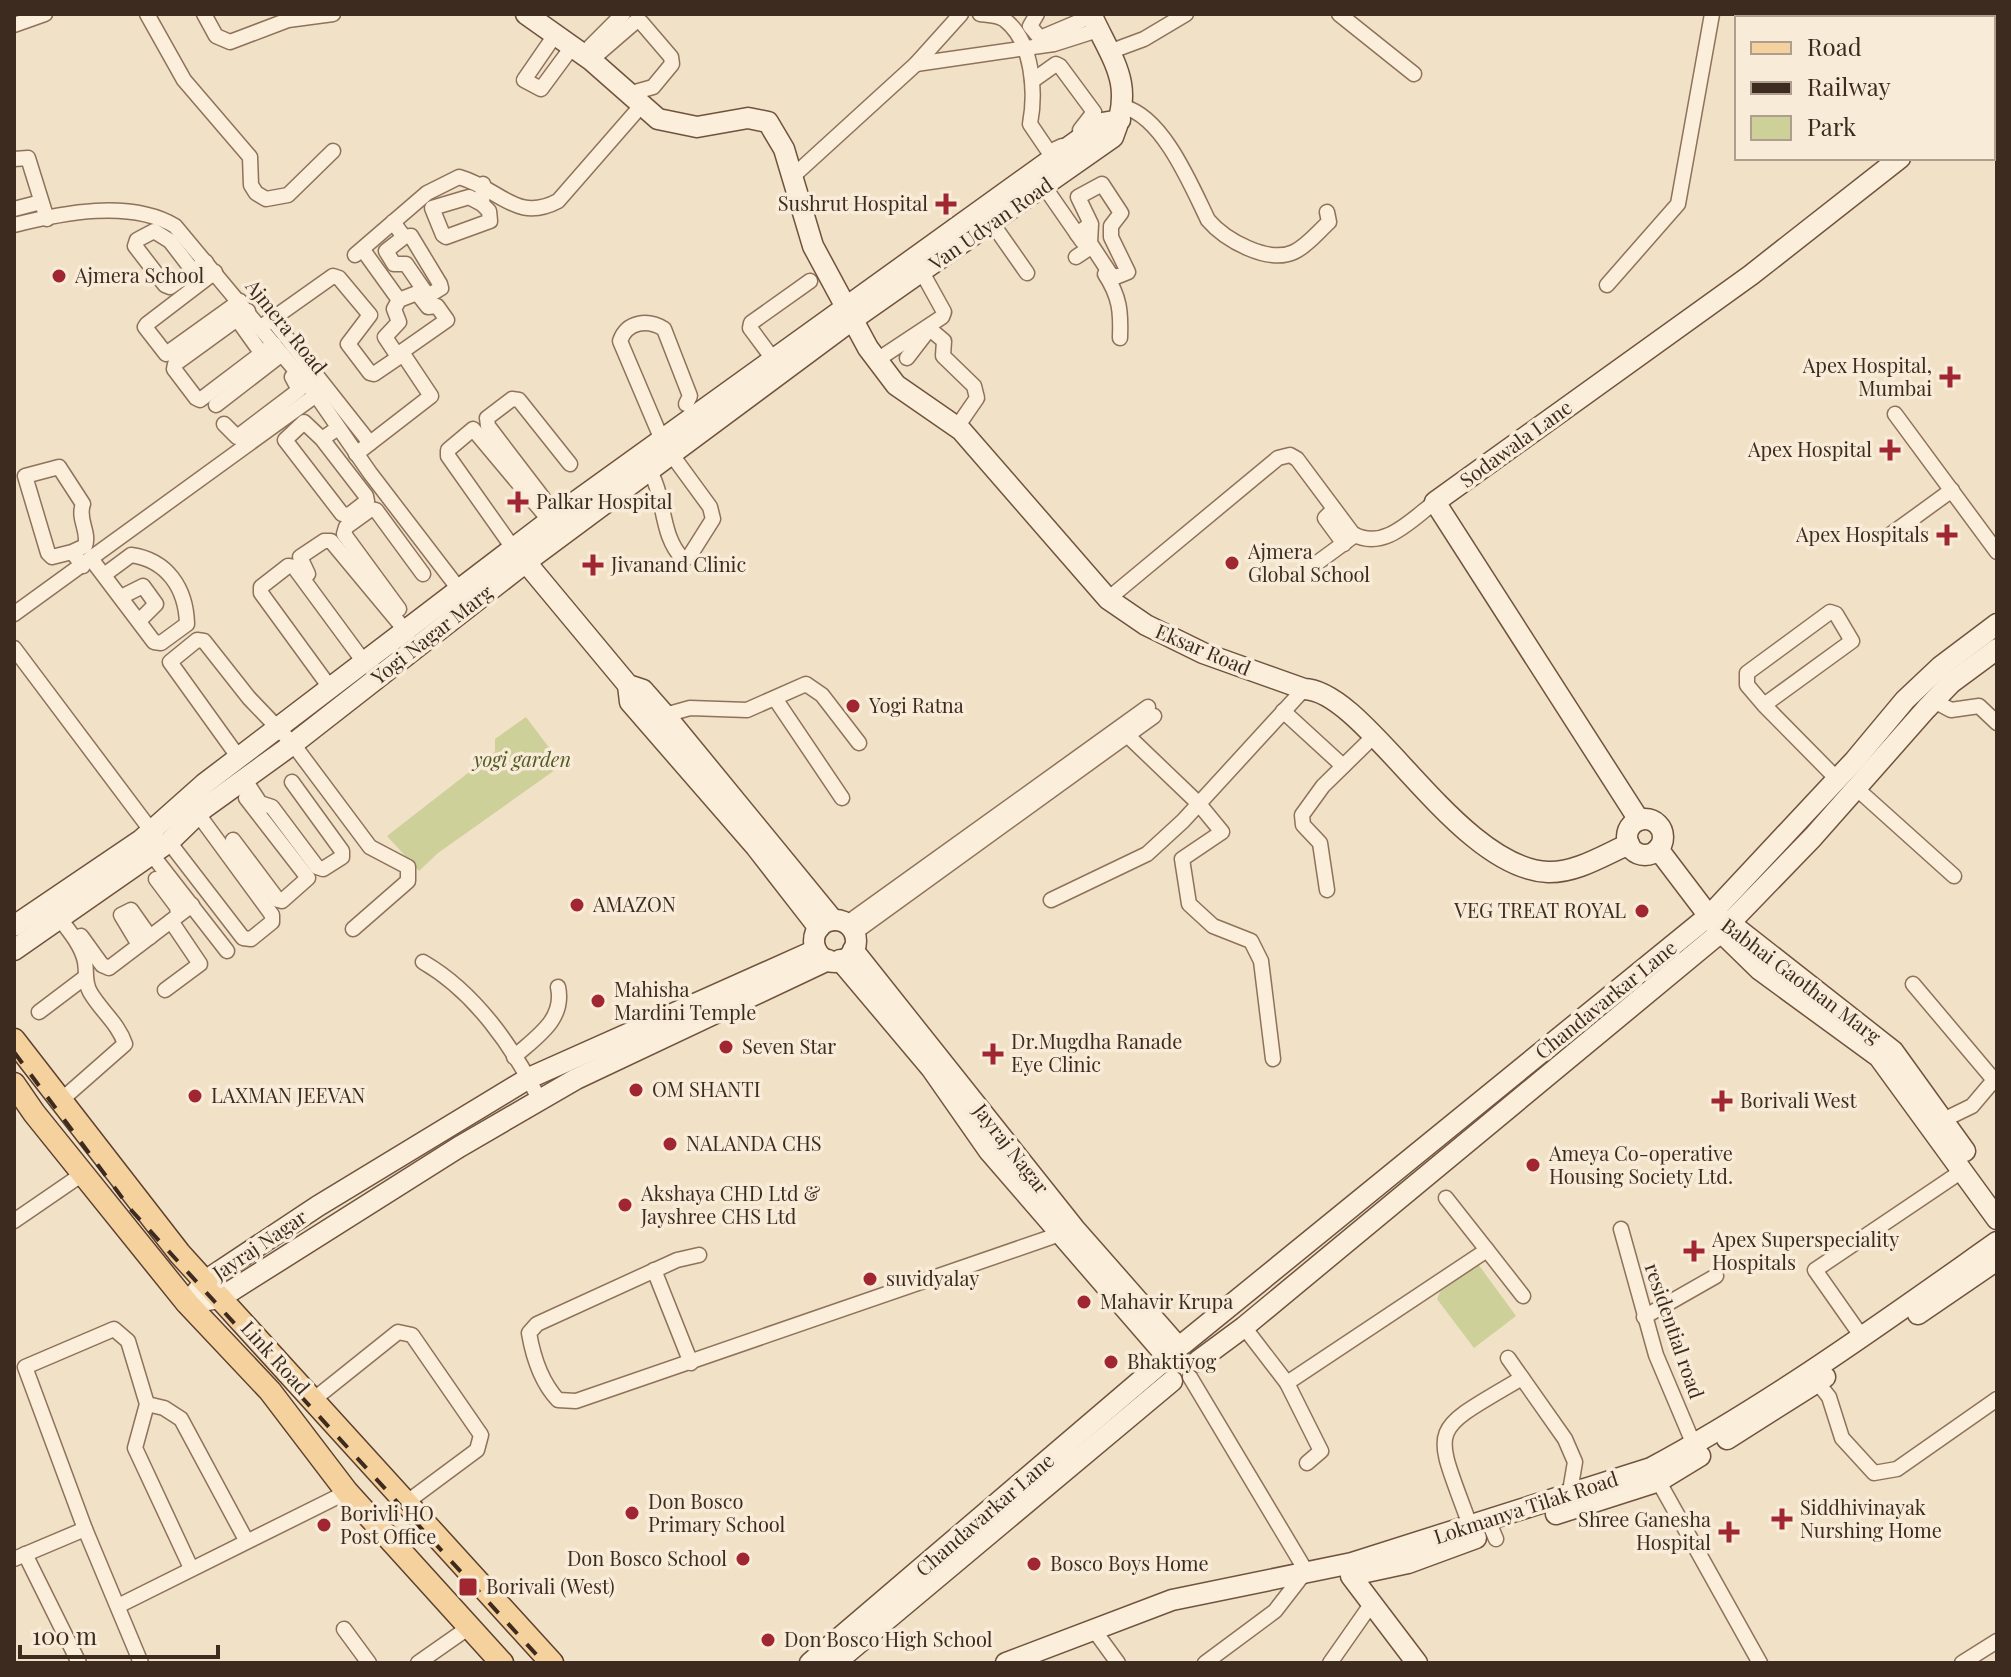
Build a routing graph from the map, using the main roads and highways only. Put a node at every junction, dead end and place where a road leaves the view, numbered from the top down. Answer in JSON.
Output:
{"nodes":[{"id":1,"x":14,"y":1040,"type":"edge"},
{"id":2,"x":14,"y":1084,"type":"edge"},
{"id":3,"x":502,"y":1663,"type":"edge"},
{"id":4,"x":552,"y":1663,"type":"edge"}],
"edges":[{"from":1,"to":4,"type":"main road","name":"Link Road"},
{"from":2,"to":3,"type":"main road","name":"Link Road"}]}
